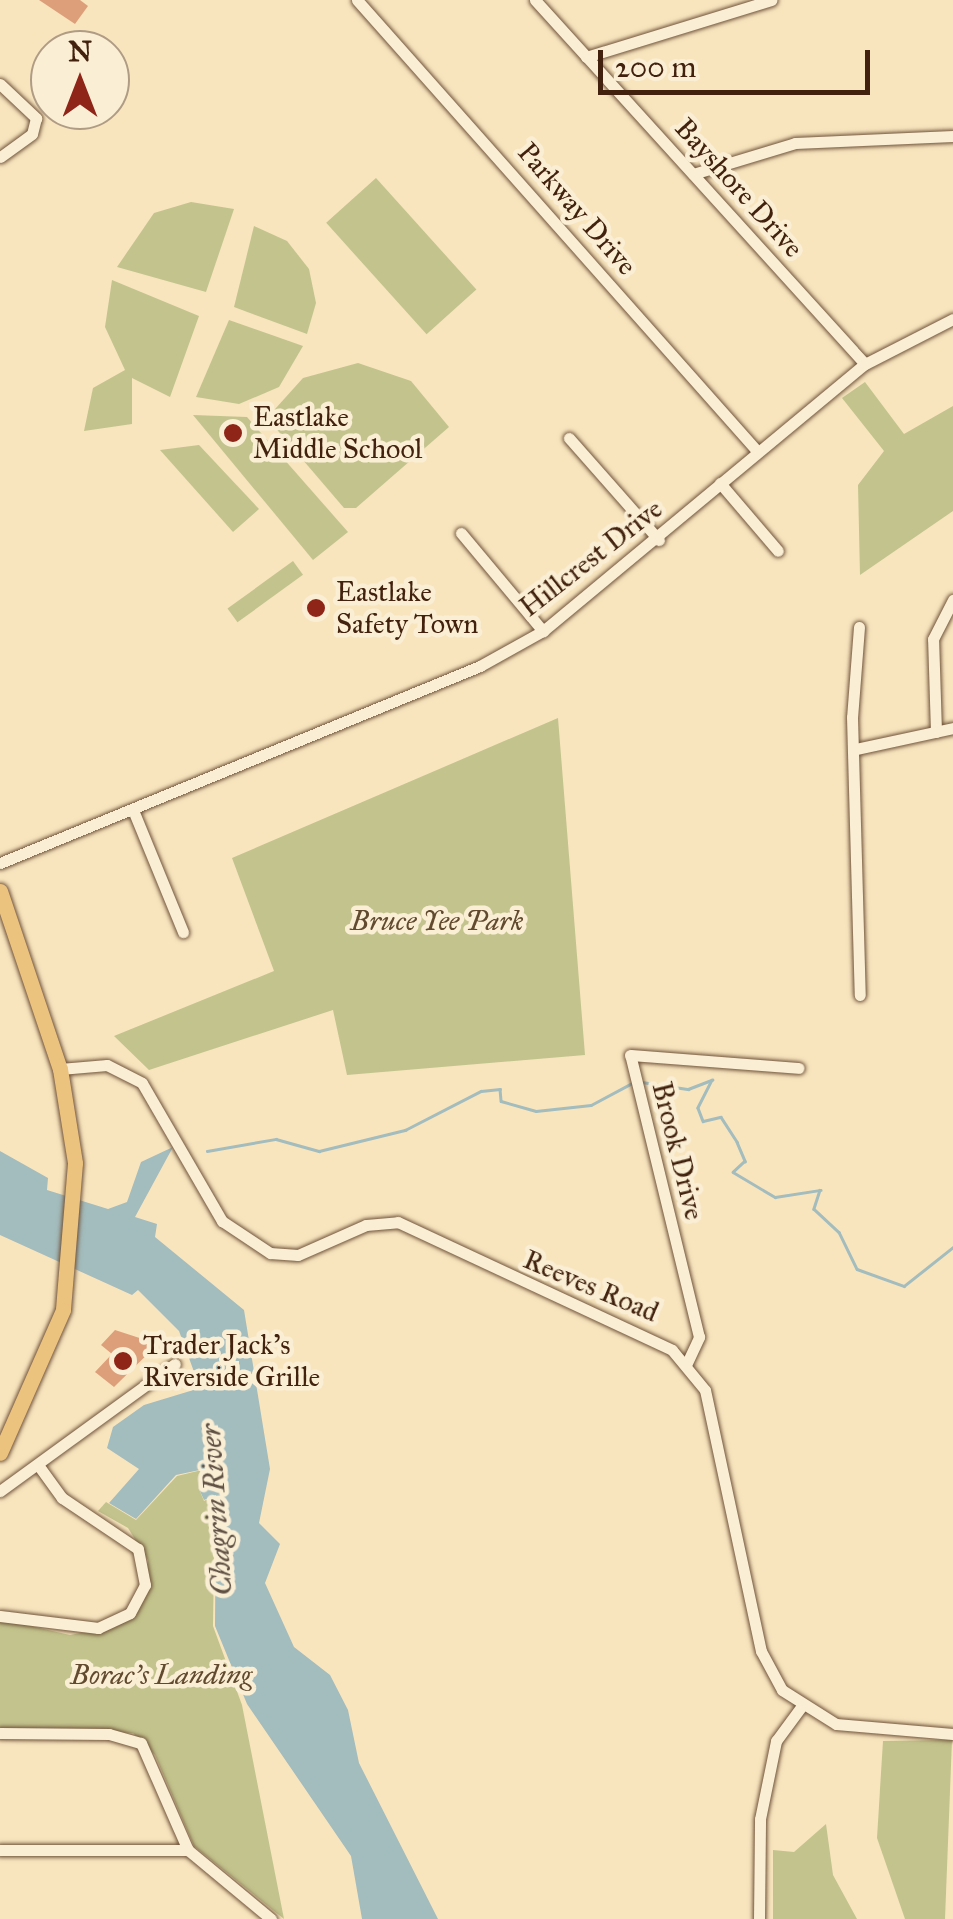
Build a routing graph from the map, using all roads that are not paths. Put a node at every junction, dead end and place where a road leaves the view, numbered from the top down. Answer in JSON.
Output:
{"nodes":[{"id":1,"x":358,"y":0,"type":"edge"},
{"id":2,"x":535,"y":0,"type":"edge"},
{"id":3,"x":771,"y":0,"type":"edge"},
{"id":4,"x":586,"y":57,"type":"junction"},
{"id":5,"x":0,"y":84,"type":"edge"},
{"id":6,"x":953,"y":136,"type":"edge"},
{"id":7,"x":0,"y":157,"type":"edge"},
{"id":8,"x":692,"y":174,"type":"junction"},
{"id":9,"x":953,"y":319,"type":"edge"},
{"id":10,"x":865,"y":364,"type":"junction"},
{"id":11,"x":569,"y":438,"type":"dead end"},
{"id":12,"x":758,"y":452,"type":"junction"},
{"id":13,"x":720,"y":483,"type":"junction"},
{"id":14,"x":461,"y":533,"type":"dead end"},
{"id":15,"x":658,"y":540,"type":"junction"},
{"id":16,"x":778,"y":550,"type":"dead end"},
{"id":17,"x":953,"y":600,"type":"edge"},
{"id":18,"x":859,"y":627,"type":"dead end"},
{"id":19,"x":543,"y":631,"type":"junction"},
{"id":20,"x":953,"y":728,"type":"edge"},
{"id":21,"x":936,"y":732,"type":"junction"},
{"id":22,"x":856,"y":749,"type":"junction"},
{"id":23,"x":133,"y":810,"type":"junction"},
{"id":24,"x":0,"y":863,"type":"edge"},
{"id":25,"x":0,"y":891,"type":"edge"},
{"id":26,"x":183,"y":932,"type":"dead end"},
{"id":27,"x":860,"y":994,"type":"dead end"},
{"id":28,"x":798,"y":1068,"type":"dead end"},
{"id":29,"x":60,"y":1069,"type":"junction"},
{"id":30,"x":687,"y":1363,"type":"junction"},
{"id":31,"x":175,"y":1364,"type":"dead end"},
{"id":32,"x":0,"y":1453,"type":"edge"},
{"id":33,"x":38,"y":1466,"type":"junction"},
{"id":34,"x":0,"y":1491,"type":"edge"},
{"id":35,"x":0,"y":1616,"type":"edge"},
{"id":36,"x":801,"y":1707,"type":"junction"},
{"id":37,"x":0,"y":1734,"type":"edge"},
{"id":38,"x":953,"y":1734,"type":"edge"},
{"id":39,"x":0,"y":1850,"type":"edge"},
{"id":40,"x":188,"y":1850,"type":"junction"},
{"id":41,"x":271,"y":1919,"type":"edge"},
{"id":42,"x":760,"y":1919,"type":"edge"}],
"edges":[{"from":1,"to":12,"type":"street","name":"Parkway Drive"},
{"from":2,"to":4,"type":"street","name":"Bayshore Drive"},
{"from":3,"to":4,"type":"street"},
{"from":4,"to":8,"type":"street","name":"Bayshore Drive"},
{"from":5,"to":7,"type":"street"},
{"from":6,"to":8,"type":"street"},
{"from":8,"to":10,"type":"street","name":"Bayshore Drive"},
{"from":9,"to":10,"type":"street","name":"Hillcrest Drive"},
{"from":10,"to":12,"type":"street","name":"Hillcrest Drive"},
{"from":11,"to":15,"type":"street"},
{"from":12,"to":13,"type":"street","name":"Hillcrest Drive"},
{"from":13,"to":15,"type":"street","name":"Hillcrest Drive"},
{"from":13,"to":16,"type":"street"},
{"from":14,"to":19,"type":"street"},
{"from":15,"to":19,"type":"street","name":"Hillcrest Drive"},
{"from":17,"to":21,"type":"street"},
{"from":18,"to":22,"type":"street"},
{"from":19,"to":23,"type":"street","name":"Hillcrest Drive"},
{"from":20,"to":21,"type":"street"},
{"from":21,"to":22,"type":"street"},
{"from":22,"to":27,"type":"street"},
{"from":23,"to":24,"type":"street","name":"Hillcrest Drive"},
{"from":23,"to":26,"type":"street"},
{"from":25,"to":29,"type":"main road"},
{"from":28,"to":30,"type":"street","name":"Brook Drive"},
{"from":29,"to":30,"type":"street","name":"Reeves Road"},
{"from":29,"to":32,"type":"main road"},
{"from":30,"to":36,"type":"street"},
{"from":31,"to":33,"type":"street"},
{"from":33,"to":34,"type":"street"},
{"from":33,"to":35,"type":"street"},
{"from":36,"to":38,"type":"street"},
{"from":36,"to":42,"type":"street"},
{"from":37,"to":40,"type":"street"},
{"from":39,"to":40,"type":"street"},
{"from":40,"to":41,"type":"street"}]}
